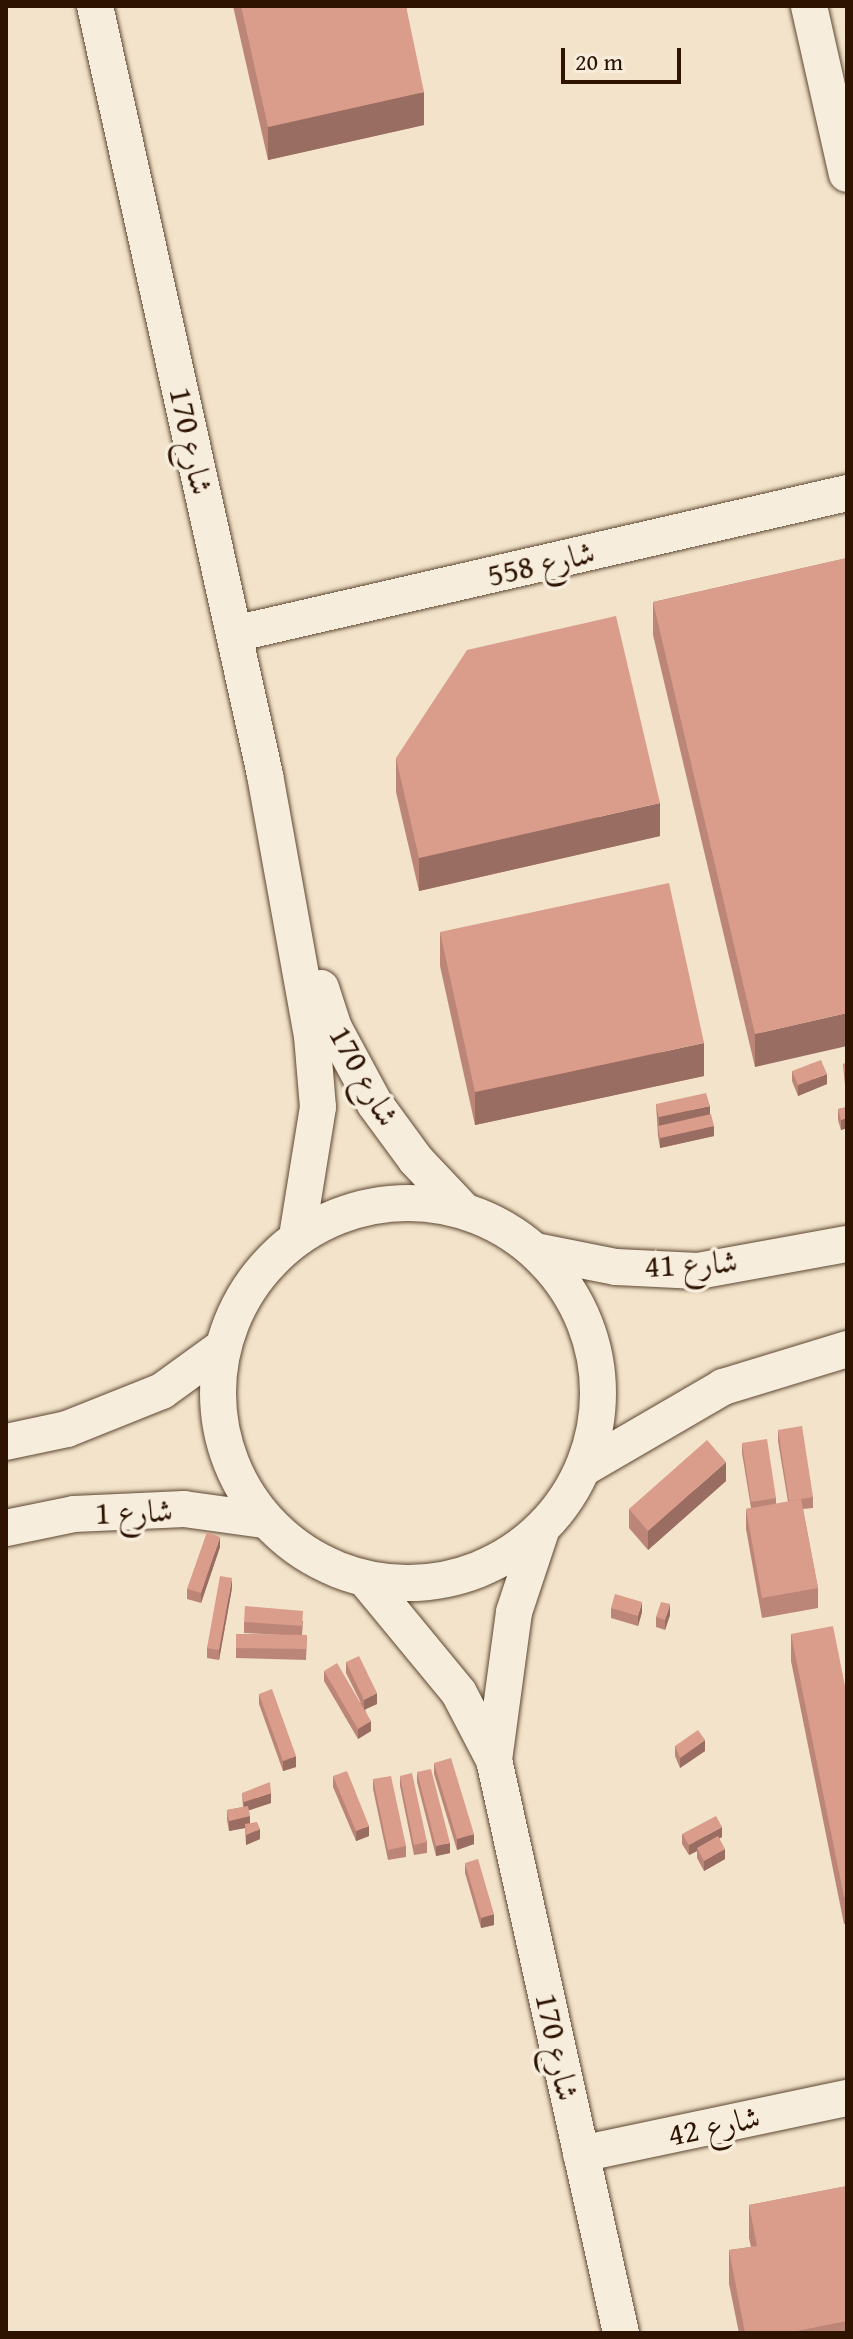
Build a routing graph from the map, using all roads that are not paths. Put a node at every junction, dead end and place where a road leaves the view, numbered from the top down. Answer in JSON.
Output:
{"nodes":[{"id":1,"x":95,"y":6,"type":"edge"},
{"id":2,"x":809,"y":6,"type":"edge"},
{"id":3,"x":847,"y":174,"type":"edge"},
{"id":4,"x":847,"y":493,"type":"edge"},
{"id":5,"x":234,"y":634,"type":"junction"},
{"id":6,"x":285,"y":876,"type":"junction"},
{"id":7,"x":464,"y":1211,"type":"junction"},
{"id":8,"x":297,"y":1236,"type":"junction"},
{"id":9,"x":847,"y":1244,"type":"edge"},
{"id":10,"x":535,"y":1251,"type":"junction"},
{"id":11,"x":220,"y":1349,"type":"junction"},
{"id":12,"x":847,"y":1349,"type":"edge"},
{"id":13,"x":6,"y":1442,"type":"edge"},
{"id":14,"x":584,"y":1468,"type":"junction"},
{"id":15,"x":263,"y":1520,"type":"junction"},
{"id":16,"x":6,"y":1528,"type":"edge"},
{"id":17,"x":541,"y":1531,"type":"junction"},
{"id":18,"x":366,"y":1580,"type":"junction"},
{"id":19,"x":494,"y":1760,"type":"junction"},
{"id":20,"x":847,"y":2098,"type":"edge"},
{"id":21,"x":581,"y":2154,"type":"junction"},
{"id":22,"x":621,"y":2333,"type":"edge"}],
"edges":[{"from":1,"to":5,"type":"street","name":"شارع 170"},
{"from":2,"to":3,"type":"street"},
{"from":4,"to":5,"type":"street","name":"شارع 558"},
{"from":5,"to":6,"type":"street","name":"شارع 170"},
{"from":6,"to":7,"type":"street","name":"شارع 170"},
{"from":6,"to":8,"type":"street","name":"شارع 170"},
{"from":7,"to":8,"type":"street"},
{"from":7,"to":10,"type":"street"},
{"from":8,"to":11,"type":"street"},
{"from":9,"to":10,"type":"street","name":"شارع 41"},
{"from":10,"to":14,"type":"street"},
{"from":11,"to":13,"type":"street"},
{"from":11,"to":15,"type":"street"},
{"from":12,"to":14,"type":"street"},
{"from":14,"to":17,"type":"street"},
{"from":15,"to":16,"type":"street","name":"شارع 1"},
{"from":15,"to":18,"type":"street"},
{"from":17,"to":18,"type":"street"},
{"from":17,"to":19,"type":"street","name":"شارع 170"},
{"from":18,"to":19,"type":"street","name":"شارع 170"},
{"from":19,"to":21,"type":"street","name":"شارع 170"},
{"from":20,"to":21,"type":"street","name":"شارع 42"},
{"from":21,"to":22,"type":"street","name":"شارع 170"}]}
